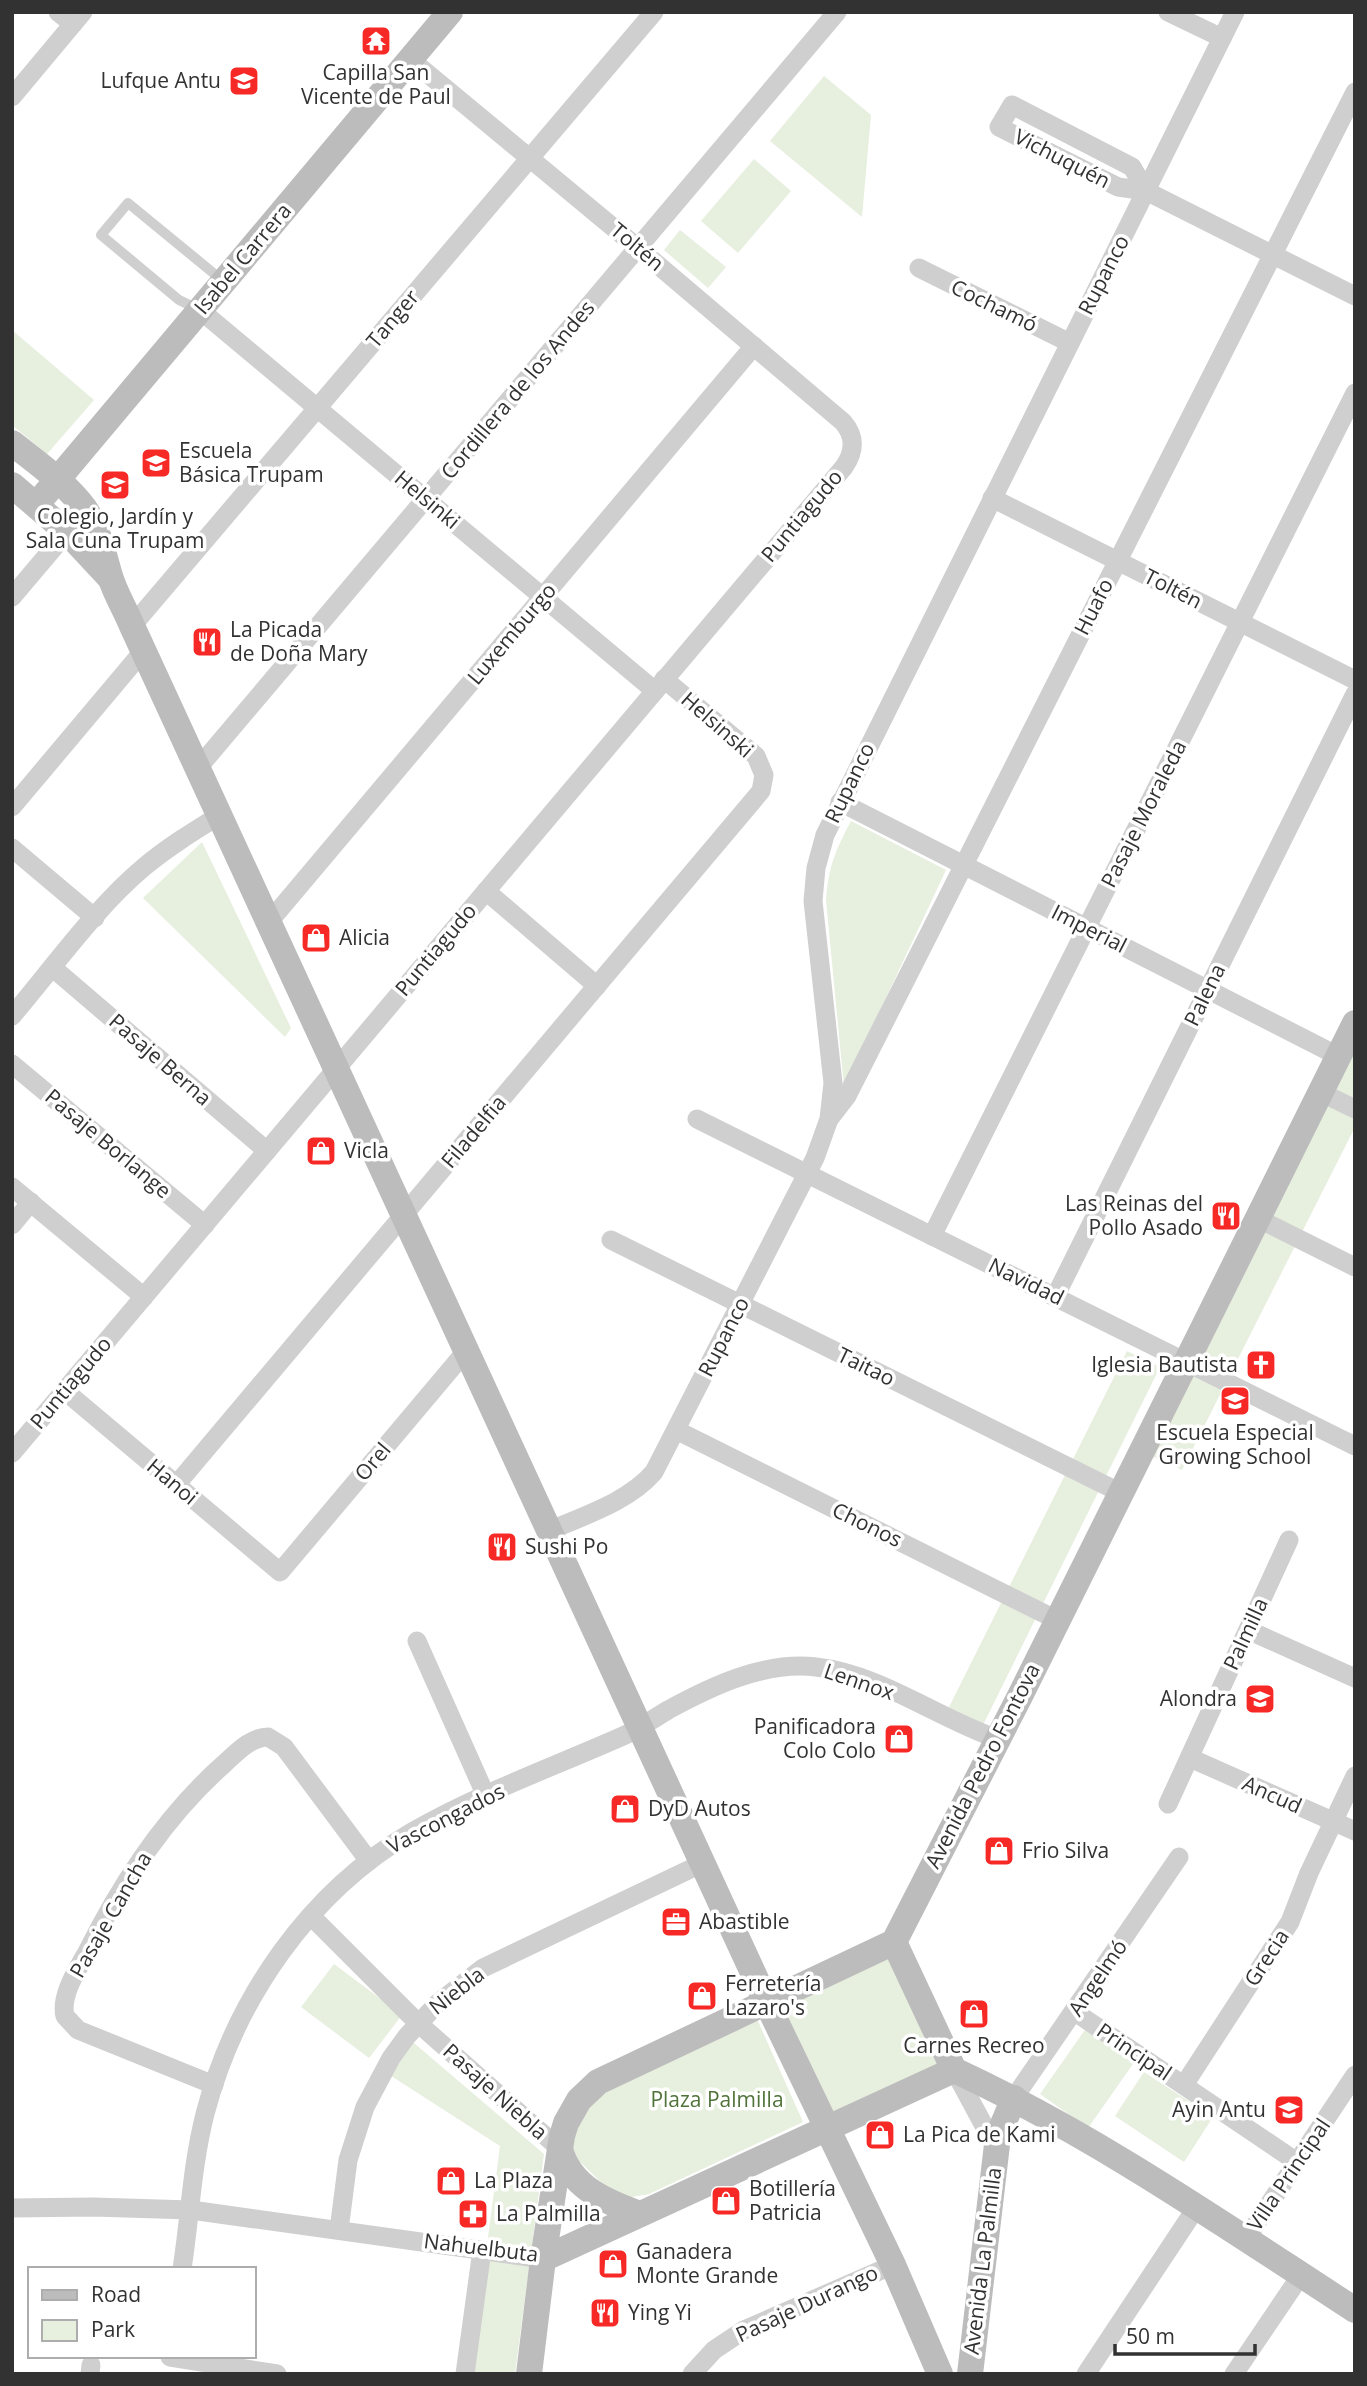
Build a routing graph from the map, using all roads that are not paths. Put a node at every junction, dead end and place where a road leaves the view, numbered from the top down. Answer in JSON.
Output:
{"nodes":[{"id":1,"x":450,"y":12,"type":"edge"},
{"id":2,"x":654,"y":12,"type":"edge"},
{"id":3,"x":837,"y":12,"type":"edge"},
{"id":4,"x":1168,"y":12,"type":"edge"},
{"id":5,"x":1235,"y":12,"type":"edge"},
{"id":6,"x":71,"y":16,"type":"edge"},
{"id":7,"x":1222,"y":38,"type":"junction"},
{"id":8,"x":410,"y":59,"type":"junction"},
{"id":9,"x":1355,"y":92,"type":"edge"},
{"id":10,"x":12,"y":97,"type":"edge"},
{"id":11,"x":530,"y":158,"type":"junction"},
{"id":12,"x":1146,"y":191,"type":"junction"},
{"id":13,"x":638,"y":248,"type":"junction"},
{"id":14,"x":1272,"y":254,"type":"junction"},
{"id":15,"x":919,"y":268,"type":"dead end"},
{"id":16,"x":224,"y":281,"type":"junction"},
{"id":17,"x":1355,"y":296,"type":"edge"},
{"id":18,"x":200,"y":310,"type":"junction"},
{"id":19,"x":1070,"y":343,"type":"junction"},
{"id":20,"x":754,"y":346,"type":"junction"},
{"id":21,"x":1355,"y":393,"type":"edge"},
{"id":22,"x":317,"y":408,"type":"junction"},
{"id":23,"x":12,"y":443,"type":"edge"},
{"id":24,"x":853,"y":443,"type":"joint"},
{"id":25,"x":57,"y":480,"type":"junction"},
{"id":26,"x":12,"y":485,"type":"edge"},
{"id":27,"x":992,"y":498,"type":"junction"},
{"id":28,"x":426,"y":499,"type":"junction"},
{"id":29,"x":36,"y":505,"type":"junction"},
{"id":30,"x":67,"y":532,"type":"junction"},
{"id":31,"x":1117,"y":561,"type":"junction"},
{"id":32,"x":111,"y":578,"type":"junction"},
{"id":33,"x":12,"y":597,"type":"edge"},
{"id":34,"x":543,"y":597,"type":"junction"},
{"id":35,"x":1240,"y":622,"type":"junction"},
{"id":36,"x":132,"y":626,"type":"junction"},
{"id":37,"x":144,"y":650,"type":"junction"},
{"id":38,"x":1355,"y":680,"type":"edge"},
{"id":39,"x":659,"y":685,"type":"junction"},
{"id":40,"x":1355,"y":694,"type":"edge"},
{"id":41,"x":198,"y":768,"type":"junction"},
{"id":42,"x":764,"y":775,"type":"joint"},
{"id":43,"x":840,"y":802,"type":"junction"},
{"id":44,"x":12,"y":807,"type":"edge"},
{"id":45,"x":220,"y":815,"type":"junction"},
{"id":46,"x":12,"y":848,"type":"edge"},
{"id":47,"x":963,"y":865,"type":"junction"},
{"id":48,"x":486,"y":891,"type":"junction"},
{"id":49,"x":95,"y":918,"type":"junction"},
{"id":50,"x":269,"y":922,"type":"junction"},
{"id":51,"x":1086,"y":928,"type":"junction"},
{"id":52,"x":53,"y":968,"type":"junction"},
{"id":53,"x":597,"y":986,"type":"junction"},
{"id":54,"x":1208,"y":990,"type":"junction"},
{"id":55,"x":12,"y":1016,"type":"edge"},
{"id":56,"x":1355,"y":1023,"type":"edge"},
{"id":57,"x":1338,"y":1056,"type":"junction"},
{"id":58,"x":12,"y":1064,"type":"edge"},
{"id":59,"x":336,"y":1068,"type":"junction"},
{"id":60,"x":1320,"y":1092,"type":"junction"},
{"id":61,"x":1355,"y":1109,"type":"edge"},
{"id":62,"x":697,"y":1119,"type":"dead end"},
{"id":63,"x":829,"y":1119,"type":"junction"},
{"id":64,"x":267,"y":1151,"type":"junction"},
{"id":65,"x":808,"y":1174,"type":"junction"},
{"id":66,"x":12,"y":1187,"type":"edge"},
{"id":67,"x":31,"y":1202,"type":"junction"},
{"id":68,"x":404,"y":1215,"type":"junction"},
{"id":69,"x":1257,"y":1219,"type":"junction"},
{"id":70,"x":12,"y":1224,"type":"edge"},
{"id":71,"x":205,"y":1225,"type":"junction"},
{"id":72,"x":932,"y":1236,"type":"junction"},
{"id":73,"x":611,"y":1240,"type":"dead end"},
{"id":74,"x":1355,"y":1267,"type":"edge"},
{"id":75,"x":144,"y":1297,"type":"junction"},
{"id":76,"x":1055,"y":1297,"type":"junction"},
{"id":77,"x":740,"y":1305,"type":"junction"},
{"id":78,"x":466,"y":1351,"type":"junction"},
{"id":79,"x":1186,"y":1362,"type":"junction"},
{"id":80,"x":65,"y":1391,"type":"junction"},
{"id":81,"x":676,"y":1430,"type":"junction"},
{"id":82,"x":1355,"y":1446,"type":"edge"},
{"id":83,"x":12,"y":1453,"type":"edge"},
{"id":84,"x":176,"y":1485,"type":"junction"},
{"id":85,"x":1121,"y":1493,"type":"junction"},
{"id":86,"x":550,"y":1531,"type":"junction"},
{"id":87,"x":1289,"y":1540,"type":"dead end"},
{"id":88,"x":280,"y":1572,"type":"joint"},
{"id":89,"x":1058,"y":1620,"type":"junction"},
{"id":90,"x":1248,"y":1630,"type":"junction"},
{"id":91,"x":417,"y":1641,"type":"dead end"},
{"id":92,"x":1355,"y":1678,"type":"edge"},
{"id":93,"x":640,"y":1728,"type":"junction"},
{"id":94,"x":998,"y":1739,"type":"junction"},
{"id":95,"x":1190,"y":1758,"type":"junction"},
{"id":96,"x":1355,"y":1776,"type":"edge"},
{"id":97,"x":486,"y":1796,"type":"junction"},
{"id":98,"x":1168,"y":1804,"type":"dead end"},
{"id":99,"x":1333,"y":1822,"type":"junction"},
{"id":100,"x":1355,"y":1831,"type":"edge"},
{"id":101,"x":1180,"y":1857,"type":"dead end"},
{"id":102,"x":369,"y":1861,"type":"junction"},
{"id":103,"x":703,"y":1863,"type":"junction"},
{"id":104,"x":311,"y":1916,"type":"junction"},
{"id":105,"x":894,"y":1942,"type":"junction"},
{"id":106,"x":766,"y":2001,"type":"junction"},
{"id":107,"x":1074,"y":2012,"type":"junction"},
{"id":108,"x":418,"y":2023,"type":"junction"},
{"id":109,"x":954,"y":2070,"type":"junction"},
{"id":110,"x":1355,"y":2075,"type":"edge"},
{"id":111,"x":214,"y":2085,"type":"junction"},
{"id":112,"x":1184,"y":2085,"type":"junction"},
{"id":113,"x":1014,"y":2098,"type":"junction"},
{"id":114,"x":828,"y":2128,"type":"junction"},
{"id":115,"x":996,"y":2148,"type":"junction"},
{"id":116,"x":560,"y":2149,"type":"junction"},
{"id":117,"x":1297,"y":2161,"type":"junction"},
{"id":118,"x":12,"y":2208,"type":"edge"},
{"id":119,"x":1196,"y":2208,"type":"junction"},
{"id":120,"x":191,"y":2210,"type":"junction"},
{"id":121,"x":640,"y":2214,"type":"junction"},
{"id":122,"x":339,"y":2230,"type":"junction"},
{"id":123,"x":1246,"y":2239,"type":"junction"},
{"id":124,"x":482,"y":2250,"type":"junction"},
{"id":125,"x":543,"y":2259,"type":"junction"},
{"id":126,"x":892,"y":2265,"type":"junction"},
{"id":127,"x":182,"y":2267,"type":"edge"},
{"id":128,"x":1301,"y":2275,"type":"junction"},
{"id":129,"x":1355,"y":2310,"type":"edge"},
{"id":130,"x":176,"y":2358,"type":"edge"},
{"id":131,"x":277,"y":2374,"type":"edge"},
{"id":132,"x":465,"y":2374,"type":"edge"},
{"id":133,"x":529,"y":2374,"type":"edge"},
{"id":134,"x":692,"y":2374,"type":"edge"},
{"id":135,"x":940,"y":2374,"type":"edge"},
{"id":136,"x":970,"y":2374,"type":"edge"},
{"id":137,"x":1086,"y":2374,"type":"edge"},
{"id":138,"x":1234,"y":2374,"type":"edge"}],
"edges":[{"from":1,"to":8,"type":"main road","name":"Isabel Carrera"},
{"from":2,"to":11,"type":"street","name":"Tanger"},
{"from":3,"to":13,"type":"street","name":"Cordillera de los Andes"},
{"from":4,"to":7,"type":"street"},
{"from":5,"to":7,"type":"street","name":"Rupanco"},
{"from":6,"to":10,"type":"street"},
{"from":7,"to":12,"type":"street","name":"Rupanco"},
{"from":8,"to":11,"type":"street","name":"Toltén"},
{"from":8,"to":16,"type":"main road","name":"Isabel Carrera"},
{"from":9,"to":14,"type":"street","name":"Huafo"},
{"from":11,"to":13,"type":"street","name":"Toltén"},
{"from":11,"to":22,"type":"street","name":"Tanger"},
{"from":12,"to":12,"type":"street","name":"Vichuquén"},
{"from":12,"to":14,"type":"street","name":"Vichuquén"},
{"from":12,"to":19,"type":"street","name":"Rupanco"},
{"from":13,"to":20,"type":"street","name":"Toltén"},
{"from":13,"to":28,"type":"street","name":"Cordillera de los Andes"},
{"from":14,"to":17,"type":"street","name":"Vichuquén"},
{"from":14,"to":31,"type":"street","name":"Huafo"},
{"from":15,"to":19,"type":"street","name":"Cochamó"},
{"from":16,"to":18,"type":"main road","name":"Isabel Carrera"},
{"from":16,"to":18,"type":"lane"},
{"from":18,"to":22,"type":"street","name":"Helsinki"},
{"from":18,"to":25,"type":"main road","name":"Isabel Carrera"},
{"from":19,"to":27,"type":"street","name":"Rupanco"},
{"from":20,"to":24,"type":"street","name":"Toltén"},
{"from":20,"to":34,"type":"street","name":"Luxemburgo"},
{"from":21,"to":35,"type":"street","name":"Pasaje Moraleda"},
{"from":22,"to":28,"type":"street","name":"Helsinki"},
{"from":22,"to":36,"type":"street","name":"Tanger"},
{"from":23,"to":25,"type":"main road"},
{"from":24,"to":39,"type":"street","name":"Puntiagudo"},
{"from":25,"to":29,"type":"main road","name":"Isabel Carrera"},
{"from":25,"to":32,"type":"main road"},
{"from":26,"to":29,"type":"main road"},
{"from":27,"to":31,"type":"street","name":"Toltén"},
{"from":27,"to":43,"type":"street","name":"Rupanco"},
{"from":28,"to":34,"type":"street","name":"Helsinki"},
{"from":28,"to":41,"type":"street","name":"Cordillera de los Andes"},
{"from":29,"to":30,"type":"main road"},
{"from":30,"to":32,"type":"main road"},
{"from":30,"to":33,"type":"street"},
{"from":31,"to":35,"type":"street","name":"Toltén"},
{"from":31,"to":47,"type":"street","name":"Huafo"},
{"from":32,"to":36,"type":"main road"},
{"from":34,"to":39,"type":"street","name":"Helsinki"},
{"from":34,"to":50,"type":"street","name":"Luxemburgo"},
{"from":35,"to":38,"type":"street","name":"Toltén"},
{"from":35,"to":51,"type":"street","name":"Pasaje Moraleda"},
{"from":36,"to":37,"type":"main road"},
{"from":37,"to":41,"type":"main road"},
{"from":37,"to":44,"type":"street"},
{"from":39,"to":42,"type":"street","name":"Helsinski"},
{"from":39,"to":48,"type":"street","name":"Puntiagudo"},
{"from":40,"to":54,"type":"street","name":"Palena"},
{"from":41,"to":45,"type":"main road"},
{"from":42,"to":53,"type":"street","name":"Filadelfia"},
{"from":43,"to":47,"type":"street","name":"Imperial"},
{"from":43,"to":63,"type":"street","name":"Rupanco"},
{"from":45,"to":49,"type":"street"},
{"from":45,"to":50,"type":"main road"},
{"from":46,"to":49,"type":"street"},
{"from":47,"to":51,"type":"street","name":"Imperial"},
{"from":47,"to":63,"type":"street","name":"Huafo"},
{"from":48,"to":53,"type":"street"},
{"from":48,"to":59,"type":"street","name":"Puntiagudo"},
{"from":49,"to":52,"type":"street"},
{"from":50,"to":59,"type":"main road"},
{"from":51,"to":54,"type":"street","name":"Imperial"},
{"from":51,"to":72,"type":"street","name":"Pasaje Moraleda"},
{"from":52,"to":55,"type":"street"},
{"from":52,"to":64,"type":"street","name":"Pasaje Berna"},
{"from":53,"to":68,"type":"street","name":"Filadelfia"},
{"from":54,"to":57,"type":"street","name":"Imperial"},
{"from":54,"to":76,"type":"street","name":"Palena"},
{"from":56,"to":57,"type":"main road","name":"Avenida Pedro Fontova"},
{"from":57,"to":60,"type":"main road","name":"Avenida Pedro Fontova"},
{"from":58,"to":71,"type":"street","name":"Pasaje Borlange"},
{"from":59,"to":64,"type":"street","name":"Puntiagudo"},
{"from":59,"to":68,"type":"main road"},
{"from":60,"to":61,"type":"street"},
{"from":60,"to":69,"type":"main road","name":"Avenida Pedro Fontova"},
{"from":62,"to":65,"type":"street","name":"Navidad"},
{"from":63,"to":65,"type":"street","name":"Rupanco"},
{"from":64,"to":71,"type":"street","name":"Puntiagudo"},
{"from":65,"to":72,"type":"street","name":"Navidad"},
{"from":65,"to":77,"type":"street","name":"Rupanco"},
{"from":66,"to":67,"type":"street"},
{"from":67,"to":70,"type":"street"},
{"from":67,"to":75,"type":"street"},
{"from":68,"to":78,"type":"main road"},
{"from":68,"to":84,"type":"street","name":"Filadelfia"},
{"from":69,"to":74,"type":"street"},
{"from":69,"to":79,"type":"main road","name":"Avenida Pedro Fontova"},
{"from":71,"to":75,"type":"street","name":"Puntiagudo"},
{"from":72,"to":76,"type":"street","name":"Navidad"},
{"from":73,"to":77,"type":"street","name":"Taitao"},
{"from":75,"to":80,"type":"street","name":"Puntiagudo"},
{"from":76,"to":79,"type":"street","name":"Navidad"},
{"from":77,"to":81,"type":"street","name":"Rupanco"},
{"from":77,"to":85,"type":"street","name":"Taitao"},
{"from":78,"to":86,"type":"main road"},
{"from":78,"to":88,"type":"street","name":"Orel"},
{"from":79,"to":82,"type":"street","name":"Navidad"},
{"from":79,"to":85,"type":"main road","name":"Avenida Pedro Fontova"},
{"from":80,"to":83,"type":"street","name":"Puntiagudo"},
{"from":80,"to":84,"type":"street","name":"Hanoi"},
{"from":81,"to":86,"type":"street","name":"Rupanco"},
{"from":81,"to":89,"type":"street","name":"Chonos"},
{"from":84,"to":88,"type":"street","name":"Hanoi"},
{"from":85,"to":89,"type":"main road","name":"Avenida Pedro Fontova"},
{"from":86,"to":93,"type":"main road"},
{"from":87,"to":90,"type":"street","name":"Palmilla"},
{"from":89,"to":94,"type":"main road","name":"Avenida Pedro Fontova"},
{"from":90,"to":92,"type":"street"},
{"from":90,"to":95,"type":"street","name":"Palmilla"},
{"from":91,"to":97,"type":"street"},
{"from":93,"to":94,"type":"street","name":"Lennox"},
{"from":93,"to":97,"type":"street","name":"Vascongados"},
{"from":93,"to":103,"type":"main road"},
{"from":94,"to":105,"type":"main road","name":"Avenida Pedro Fontova"},
{"from":95,"to":98,"type":"street","name":"Palmilla"},
{"from":95,"to":99,"type":"street","name":"Ancud"},
{"from":96,"to":99,"type":"street","name":"Grecia"},
{"from":97,"to":102,"type":"street","name":"Vascongados"},
{"from":99,"to":100,"type":"street","name":"Ancud"},
{"from":99,"to":112,"type":"street","name":"Grecia"},
{"from":101,"to":107,"type":"street","name":"Angelmó"},
{"from":102,"to":104,"type":"street","name":"Vascongados"},
{"from":102,"to":111,"type":"street","name":"Pasaje Cancha"},
{"from":103,"to":106,"type":"main road"},
{"from":103,"to":108,"type":"street","name":"Niebla"},
{"from":104,"to":108,"type":"street","name":"Pasaje Niebla"},
{"from":104,"to":111,"type":"street","name":"Vascongados"},
{"from":105,"to":106,"type":"main road"},
{"from":105,"to":109,"type":"main road"},
{"from":106,"to":114,"type":"main road"},
{"from":106,"to":116,"type":"main road"},
{"from":107,"to":112,"type":"street","name":"Principal"},
{"from":107,"to":113,"type":"street","name":"Angelmó"},
{"from":108,"to":116,"type":"street","name":"Pasaje Niebla"},
{"from":108,"to":122,"type":"street","name":"Niebla"},
{"from":109,"to":113,"type":"main road"},
{"from":109,"to":114,"type":"main road","name":"Nahuelbuta"},
{"from":109,"to":115,"type":"street","name":"Avenida La Palmilla"},
{"from":110,"to":117,"type":"street","name":"Villa Principal"},
{"from":111,"to":120,"type":"street","name":"Vascongados"},
{"from":112,"to":117,"type":"street","name":"Principal"},
{"from":113,"to":115,"type":"main road","name":"Avenida La Palmilla"},
{"from":113,"to":119,"type":"main road"},
{"from":114,"to":121,"type":"main road","name":"Nahuelbuta"},
{"from":114,"to":126,"type":"main road"},
{"from":115,"to":136,"type":"main road","name":"Avenida La Palmilla"},
{"from":116,"to":121,"type":"main road"},
{"from":116,"to":125,"type":"main road"},
{"from":117,"to":123,"type":"street","name":"Villa Principal"},
{"from":118,"to":120,"type":"street","name":"Nahuelbuta"},
{"from":119,"to":123,"type":"main road"},
{"from":119,"to":137,"type":"street"},
{"from":120,"to":122,"type":"street","name":"Nahuelbuta"},
{"from":120,"to":127,"type":"street","name":"Vascongados"},
{"from":121,"to":125,"type":"main road","name":"Nahuelbuta"},
{"from":122,"to":124,"type":"street","name":"Nahuelbuta"},
{"from":123,"to":128,"type":"main road"},
{"from":124,"to":125,"type":"street","name":"Nahuelbuta"},
{"from":124,"to":132,"type":"street"},
{"from":125,"to":133,"type":"main road"},
{"from":126,"to":134,"type":"street","name":"Pasaje Durango"},
{"from":126,"to":135,"type":"main road"},
{"from":128,"to":129,"type":"main road"},
{"from":128,"to":138,"type":"street"},
{"from":130,"to":131,"type":"street"}]}
